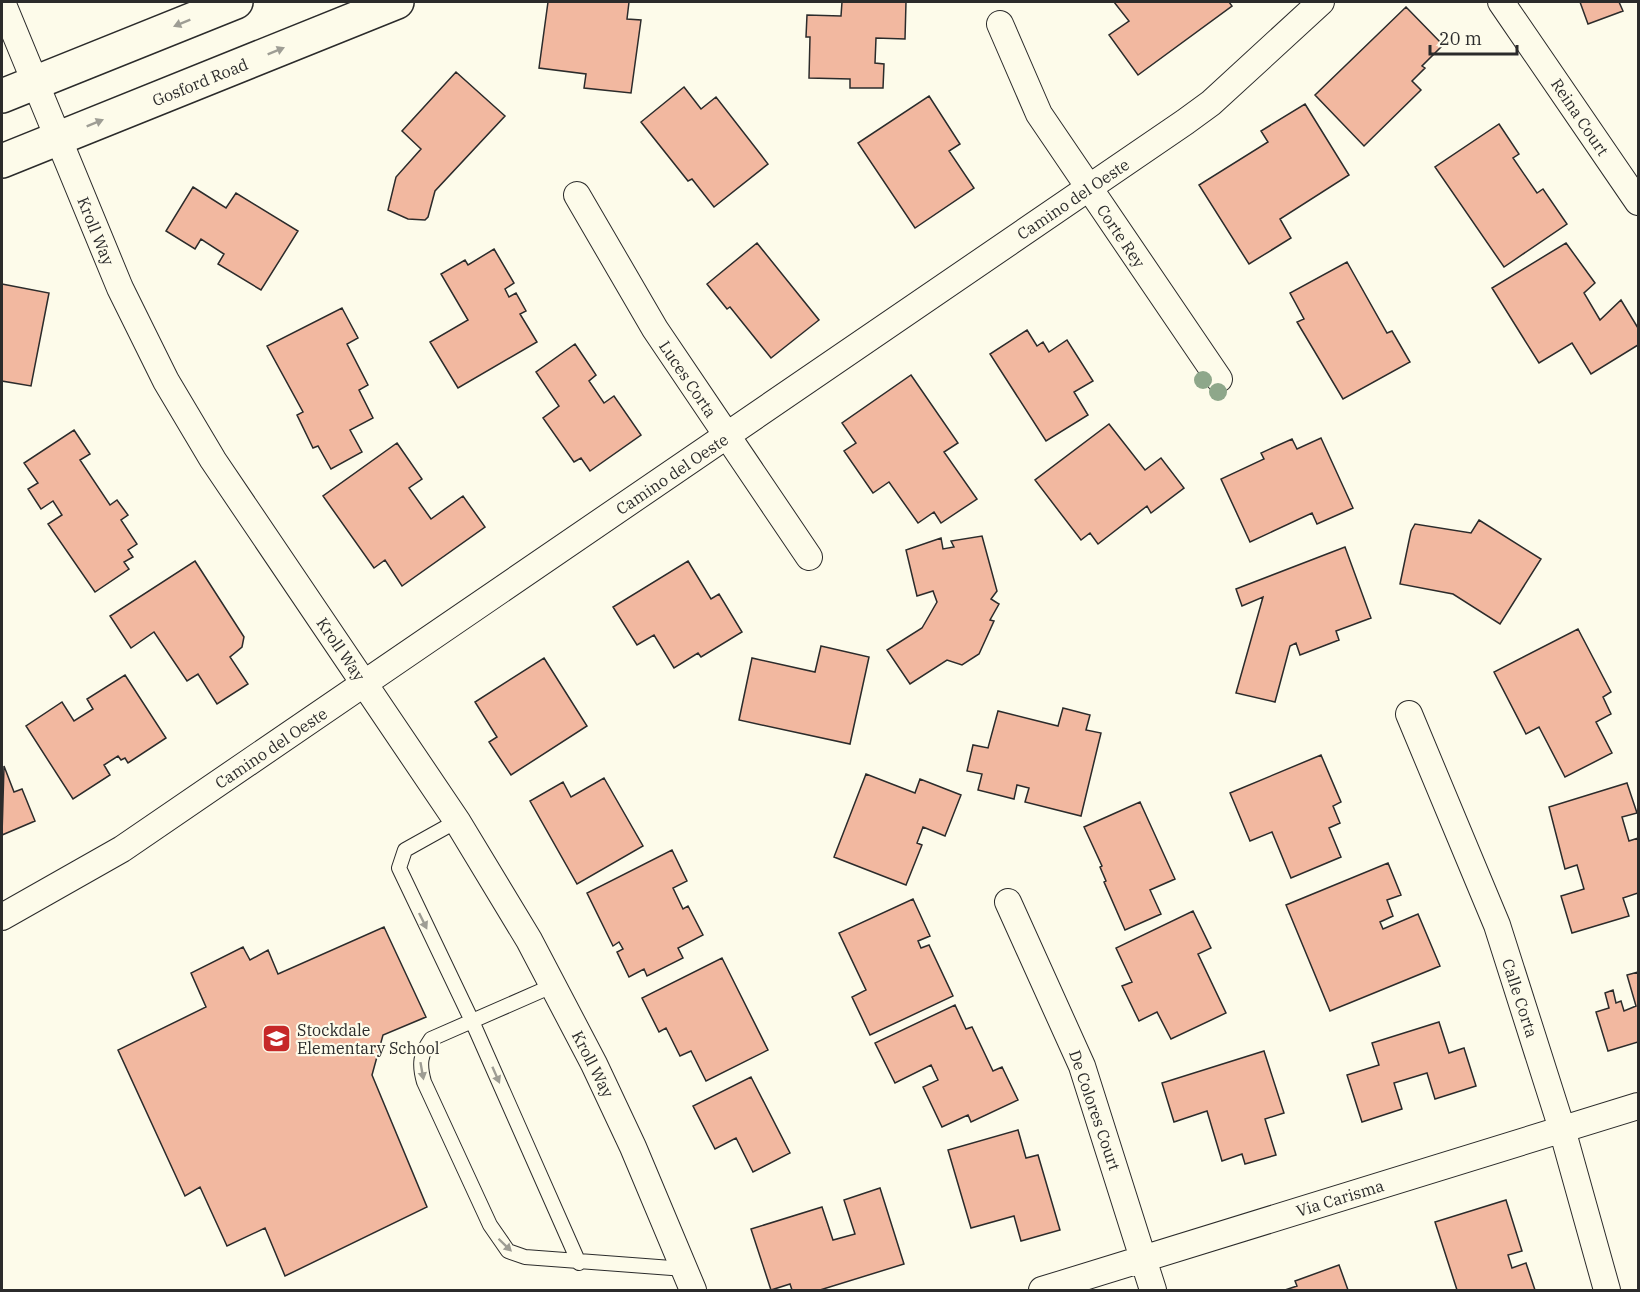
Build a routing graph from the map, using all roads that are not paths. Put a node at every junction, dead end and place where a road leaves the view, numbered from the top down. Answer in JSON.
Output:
{"nodes":[{"id":1,"x":2,"y":2,"type":"edge"},
{"id":2,"x":236,"y":2,"type":"edge"},
{"id":3,"x":398,"y":2,"type":"edge"},
{"id":4,"x":1321,"y":2,"type":"edge"},
{"id":5,"x":1501,"y":2,"type":"edge"},
{"id":6,"x":1000,"y":24,"type":"dead end"},
{"id":7,"x":34,"y":83,"type":"junction"},
{"id":8,"x":2,"y":96,"type":"edge"},
{"id":9,"x":58,"y":138,"type":"junction"},
{"id":10,"x":2,"y":161,"type":"edge"},
{"id":11,"x":1089,"y":188,"type":"junction"},
{"id":12,"x":577,"y":195,"type":"dead end"},
{"id":13,"x":1638,"y":202,"type":"edge"},
{"id":14,"x":1219,"y":379,"type":"dead end"},
{"id":15,"x":727,"y":436,"type":"junction"},
{"id":16,"x":809,"y":557,"type":"dead end"},
{"id":17,"x":365,"y":684,"type":"junction"},
{"id":18,"x":1409,"y":714,"type":"dead end"},
{"id":19,"x":457,"y":821,"type":"junction"},
{"id":20,"x":1008,"y":902,"type":"dead end"},
{"id":21,"x":2,"y":917,"type":"edge"},
{"id":22,"x":552,"y":986,"type":"junction"},
{"id":23,"x":472,"y":1021,"type":"junction"},
{"id":24,"x":1638,"y":1106,"type":"edge"},
{"id":25,"x":1562,"y":1130,"type":"junction"},
{"id":26,"x":1143,"y":1259,"type":"junction"},
{"id":27,"x":579,"y":1263,"type":"junction"},
{"id":28,"x":689,"y":1280,"type":"edge"},
{"id":29,"x":1042,"y":1290,"type":"edge"},
{"id":30,"x":1153,"y":1290,"type":"edge"},
{"id":31,"x":1607,"y":1290,"type":"edge"}],
"edges":[{"from":1,"to":7,"type":"street","name":"Kroll Way"},
{"from":2,"to":7,"type":"main road","one_way":true},
{"from":9,"to":3,"type":"main road","name":"Gosford Road","one_way":true},
{"from":4,"to":11,"type":"street","name":"Camino del Oeste"},
{"from":5,"to":13,"type":"street","name":"Reina Court"},
{"from":6,"to":11,"type":"street","name":"Corte Rey"},
{"from":7,"to":8,"type":"main road"},
{"from":7,"to":9,"type":"street","name":"Kroll Way"},
{"from":9,"to":10,"type":"main road","name":"Gosford Road"},
{"from":9,"to":17,"type":"street","name":"Kroll Way"},
{"from":11,"to":14,"type":"street","name":"Corte Rey"},
{"from":11,"to":15,"type":"street","name":"Camino del Oeste"},
{"from":12,"to":15,"type":"street","name":"Luces Corta"},
{"from":15,"to":16,"type":"street","name":"Luces Corta"},
{"from":15,"to":17,"type":"street","name":"Camino del Oeste"},
{"from":17,"to":19,"type":"street","name":"Kroll Way"},
{"from":17,"to":21,"type":"street","name":"Camino del Oeste"},
{"from":18,"to":25,"type":"street","name":"Calle Corta"},
{"from":19,"to":22,"type":"street","name":"Kroll Way"},
{"from":19,"to":23,"type":"lane","one_way":true},
{"from":20,"to":26,"type":"street","name":"De Colores Court"},
{"from":22,"to":23,"type":"lane"},
{"from":22,"to":28,"type":"street","name":"Kroll Way"},
{"from":23,"to":27,"type":"lane","one_way":true},
{"from":23,"to":27,"type":"lane","one_way":true},
{"from":24,"to":25,"type":"street","name":"Via Carisma"},
{"from":25,"to":26,"type":"street","name":"Via Carisma"},
{"from":25,"to":31,"type":"street","name":"Calle Corta"},
{"from":26,"to":29,"type":"street","name":"Via Carisma"},
{"from":26,"to":30,"type":"street","name":"De Colores Court"},
{"from":27,"to":28,"type":"lane"}]}
